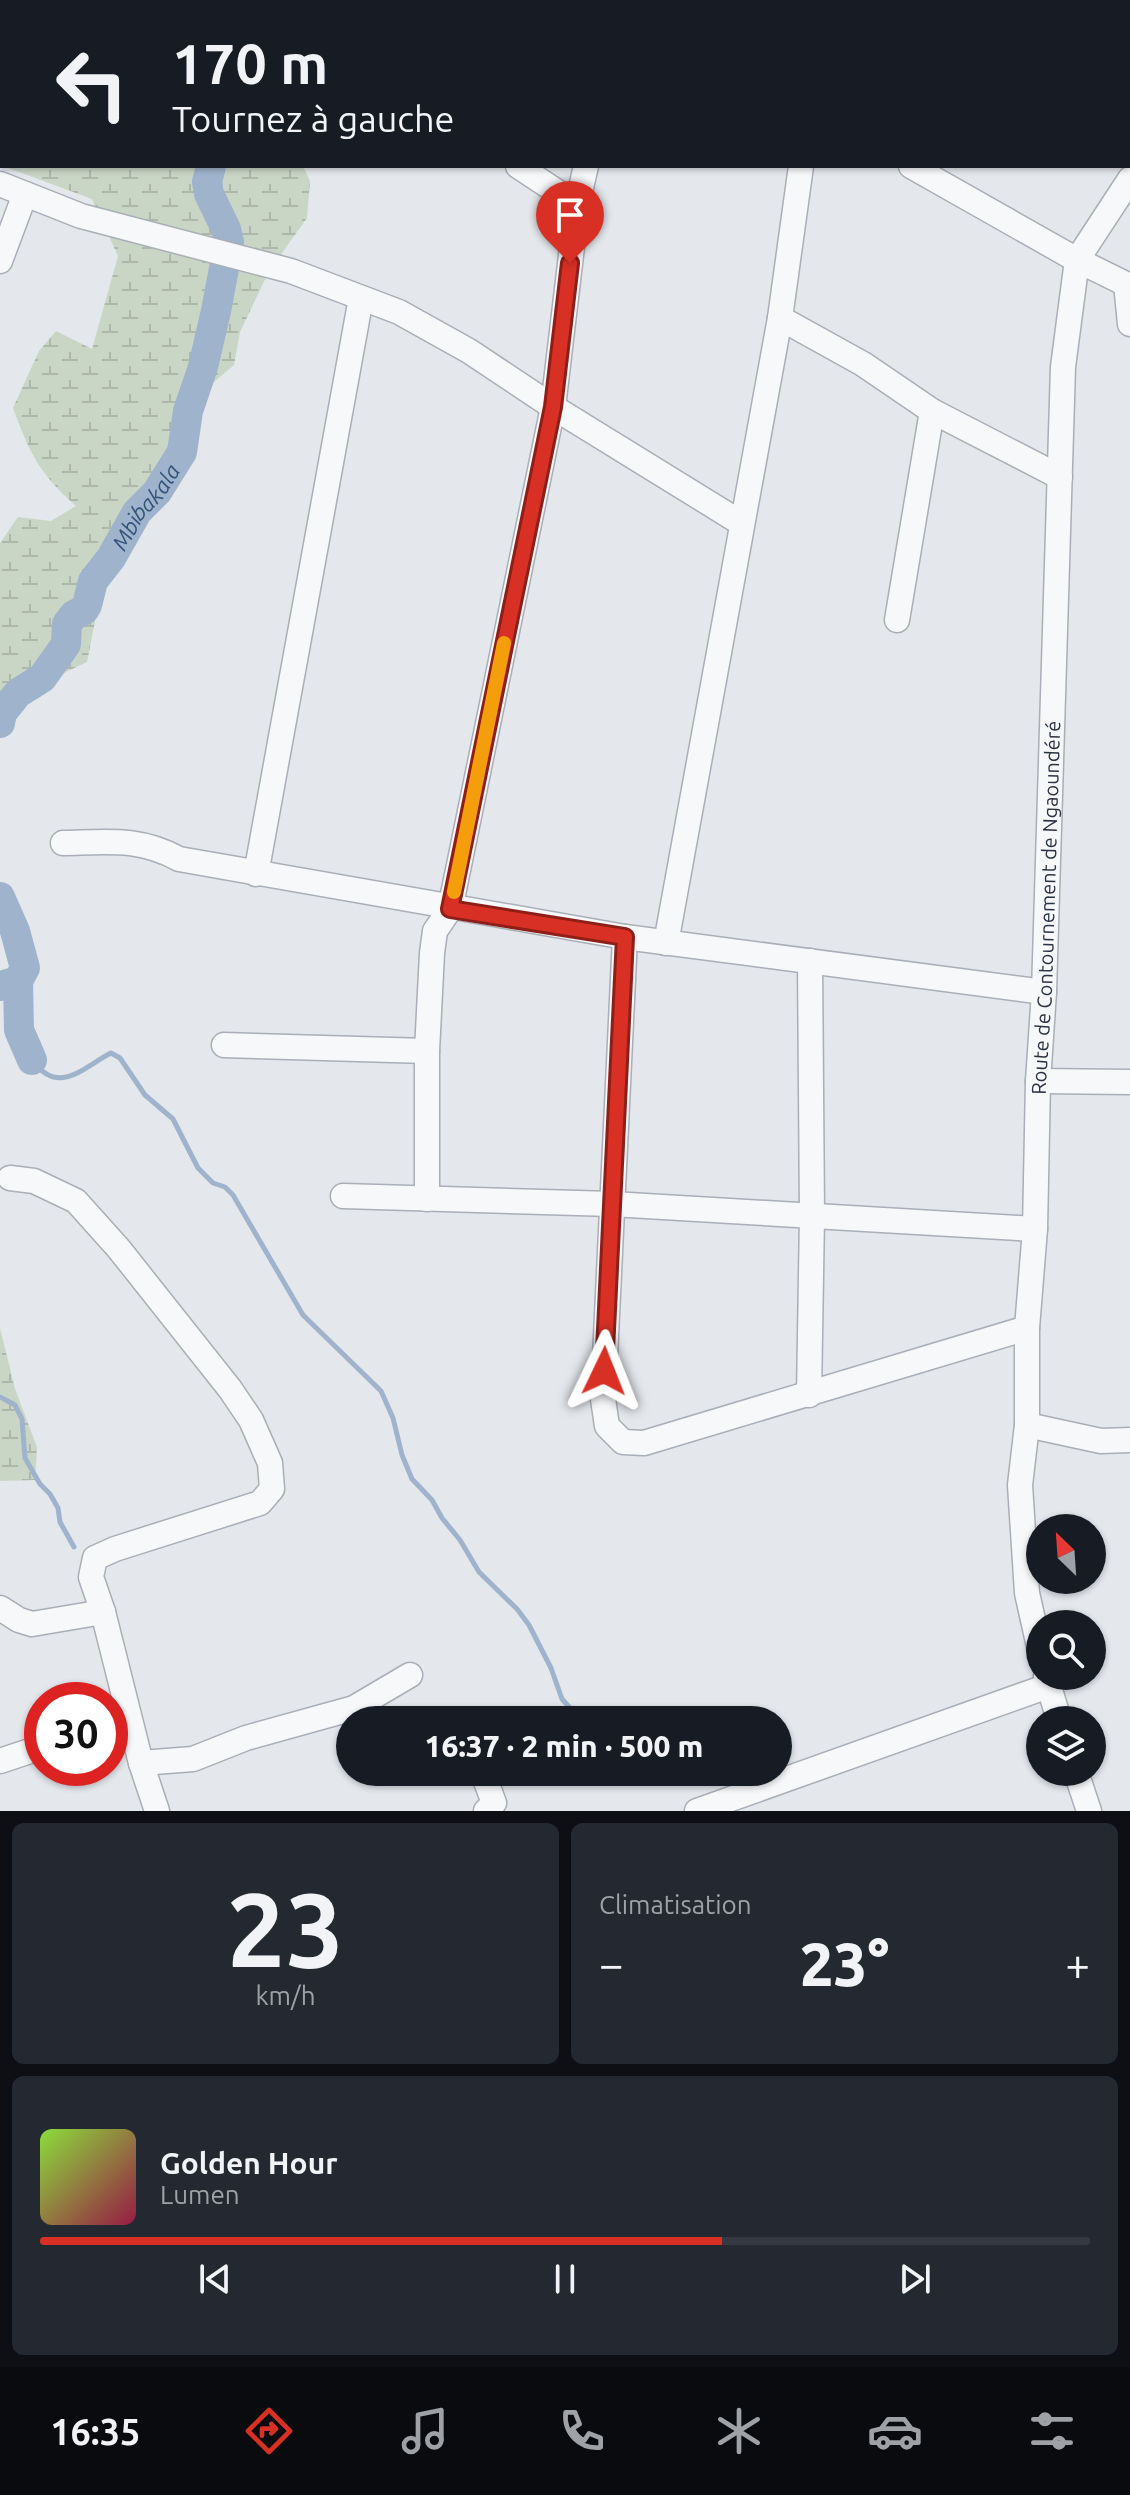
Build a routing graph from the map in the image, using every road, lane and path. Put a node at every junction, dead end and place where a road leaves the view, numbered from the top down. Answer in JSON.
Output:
{"nodes":[{"id":1,"x":521,"y":168,"type":"edge"},
{"id":2,"x":586,"y":168,"type":"edge"},
{"id":3,"x":801,"y":168,"type":"edge"},
{"id":4,"x":915,"y":168,"type":"edge"},
{"id":5,"x":1130,"y":179,"type":"edge"},
{"id":6,"x":0,"y":184,"type":"edge"},
{"id":7,"x":25,"y":194,"type":"junction"},
{"id":8,"x":577,"y":205,"type":"junction"},
{"id":9,"x":1077,"y":260,"type":"junction"},
{"id":10,"x":0,"y":261,"type":"edge"},
{"id":11,"x":1128,"y":285,"type":"edge"},
{"id":12,"x":361,"y":298,"type":"junction"},
{"id":13,"x":780,"y":318,"type":"junction"},
{"id":14,"x":1130,"y":324,"type":"edge"},
{"id":15,"x":553,"y":407,"type":"junction"},
{"id":16,"x":932,"y":411,"type":"junction"},
{"id":17,"x":1060,"y":477,"type":"junction"},
{"id":18,"x":741,"y":523,"type":"junction"},
{"id":19,"x":897,"y":620,"type":"dead end"},
{"id":20,"x":63,"y":843,"type":"dead end"},
{"id":21,"x":256,"y":874,"type":"junction"},
{"id":22,"x":450,"y":909,"type":"junction"},
{"id":23,"x":625,"y":937,"type":"junction"},
{"id":24,"x":666,"y":943,"type":"junction"},
{"id":25,"x":810,"y":961,"type":"junction"},
{"id":26,"x":1044,"y":992,"type":"junction"},
{"id":27,"x":224,"y":1045,"type":"dead end"},
{"id":28,"x":427,"y":1051,"type":"junction"},
{"id":29,"x":1038,"y":1081,"type":"junction"},
{"id":30,"x":1130,"y":1082,"type":"edge"},
{"id":31,"x":10,"y":1178,"type":"dead end"},
{"id":32,"x":343,"y":1196,"type":"dead end"},
{"id":33,"x":427,"y":1199,"type":"junction"},
{"id":34,"x":612,"y":1204,"type":"junction"},
{"id":35,"x":812,"y":1216,"type":"junction"},
{"id":36,"x":1035,"y":1229,"type":"junction"},
{"id":37,"x":1027,"y":1328,"type":"junction"},
{"id":38,"x":809,"y":1395,"type":"junction"},
{"id":39,"x":1027,"y":1425,"type":"junction"},
{"id":40,"x":1130,"y":1440,"type":"edge"},
{"id":41,"x":0,"y":1608,"type":"edge"},
{"id":42,"x":1031,"y":1610,"type":"edge"},
{"id":43,"x":103,"y":1612,"type":"junction"},
{"id":44,"x":410,"y":1675,"type":"dead end"},
{"id":45,"x":113,"y":1682,"type":"edge"},
{"id":46,"x":1026,"y":1689,"type":"edge"},
{"id":47,"x":128,"y":1738,"type":"edge"},
{"id":48,"x":24,"y":1753,"type":"edge"},
{"id":49,"x":0,"y":1761,"type":"edge"},
{"id":50,"x":141,"y":1763,"type":"junction"},
{"id":51,"x":488,"y":1786,"type":"edge"},
{"id":52,"x":1081,"y":1786,"type":"edge"},
{"id":53,"x":157,"y":1811,"type":"edge"},
{"id":54,"x":486,"y":1811,"type":"edge"},
{"id":55,"x":697,"y":1811,"type":"edge"},
{"id":56,"x":1089,"y":1811,"type":"edge"}],
"edges":[{"from":1,"to":8,"type":"street"},
{"from":2,"to":8,"type":"street"},
{"from":3,"to":13,"type":"street"},
{"from":4,"to":9,"type":"street"},
{"from":5,"to":9,"type":"street","name":"Route de Contournement de Ngaoundéré"},
{"from":6,"to":7,"type":"street"},
{"from":7,"to":10,"type":"street"},
{"from":7,"to":12,"type":"street"},
{"from":8,"to":15,"type":"street"},
{"from":9,"to":11,"type":"street"},
{"from":9,"to":17,"type":"street","name":"Route de Contournement de Ngaoundéré"},
{"from":11,"to":14,"type":"street"},
{"from":12,"to":15,"type":"street"},
{"from":12,"to":21,"type":"street"},
{"from":13,"to":16,"type":"street"},
{"from":13,"to":18,"type":"street"},
{"from":15,"to":18,"type":"street"},
{"from":15,"to":22,"type":"street"},
{"from":16,"to":17,"type":"street"},
{"from":16,"to":19,"type":"street"},
{"from":17,"to":26,"type":"street","name":"Route de Contournement de Ngaoundéré"},
{"from":18,"to":24,"type":"street"},
{"from":20,"to":21,"type":"street"},
{"from":21,"to":22,"type":"street"},
{"from":22,"to":23,"type":"street"},
{"from":22,"to":28,"type":"street"},
{"from":23,"to":24,"type":"street"},
{"from":23,"to":34,"type":"street"},
{"from":24,"to":25,"type":"street"},
{"from":25,"to":26,"type":"street"},
{"from":25,"to":35,"type":"street"},
{"from":26,"to":29,"type":"street","name":"Route de Contournement de Ngaoundéré"},
{"from":27,"to":28,"type":"street"},
{"from":28,"to":33,"type":"street"},
{"from":29,"to":30,"type":"street"},
{"from":29,"to":36,"type":"street","name":"Route de Contournement de Ngaoundéré"},
{"from":31,"to":43,"type":"street"},
{"from":32,"to":33,"type":"street"},
{"from":33,"to":34,"type":"street"},
{"from":34,"to":35,"type":"street"},
{"from":34,"to":38,"type":"street"},
{"from":35,"to":36,"type":"street"},
{"from":35,"to":38,"type":"street"},
{"from":36,"to":37,"type":"street","name":"Route de Contournement de Ngaoundéré"},
{"from":37,"to":38,"type":"street"},
{"from":37,"to":39,"type":"street","name":"Route de Contournement de Ngaoundéré"},
{"from":39,"to":40,"type":"street"},
{"from":39,"to":42,"type":"street","name":"Route de Contournement de Ngaoundéré"},
{"from":41,"to":43,"type":"street"},
{"from":43,"to":45,"type":"street"},
{"from":44,"to":50,"type":"street"},
{"from":46,"to":55,"type":"street"},
{"from":47,"to":50,"type":"street"},
{"from":48,"to":49,"type":"street"},
{"from":50,"to":53,"type":"street"},
{"from":51,"to":54,"type":"street"},
{"from":52,"to":56,"type":"street"}]}
